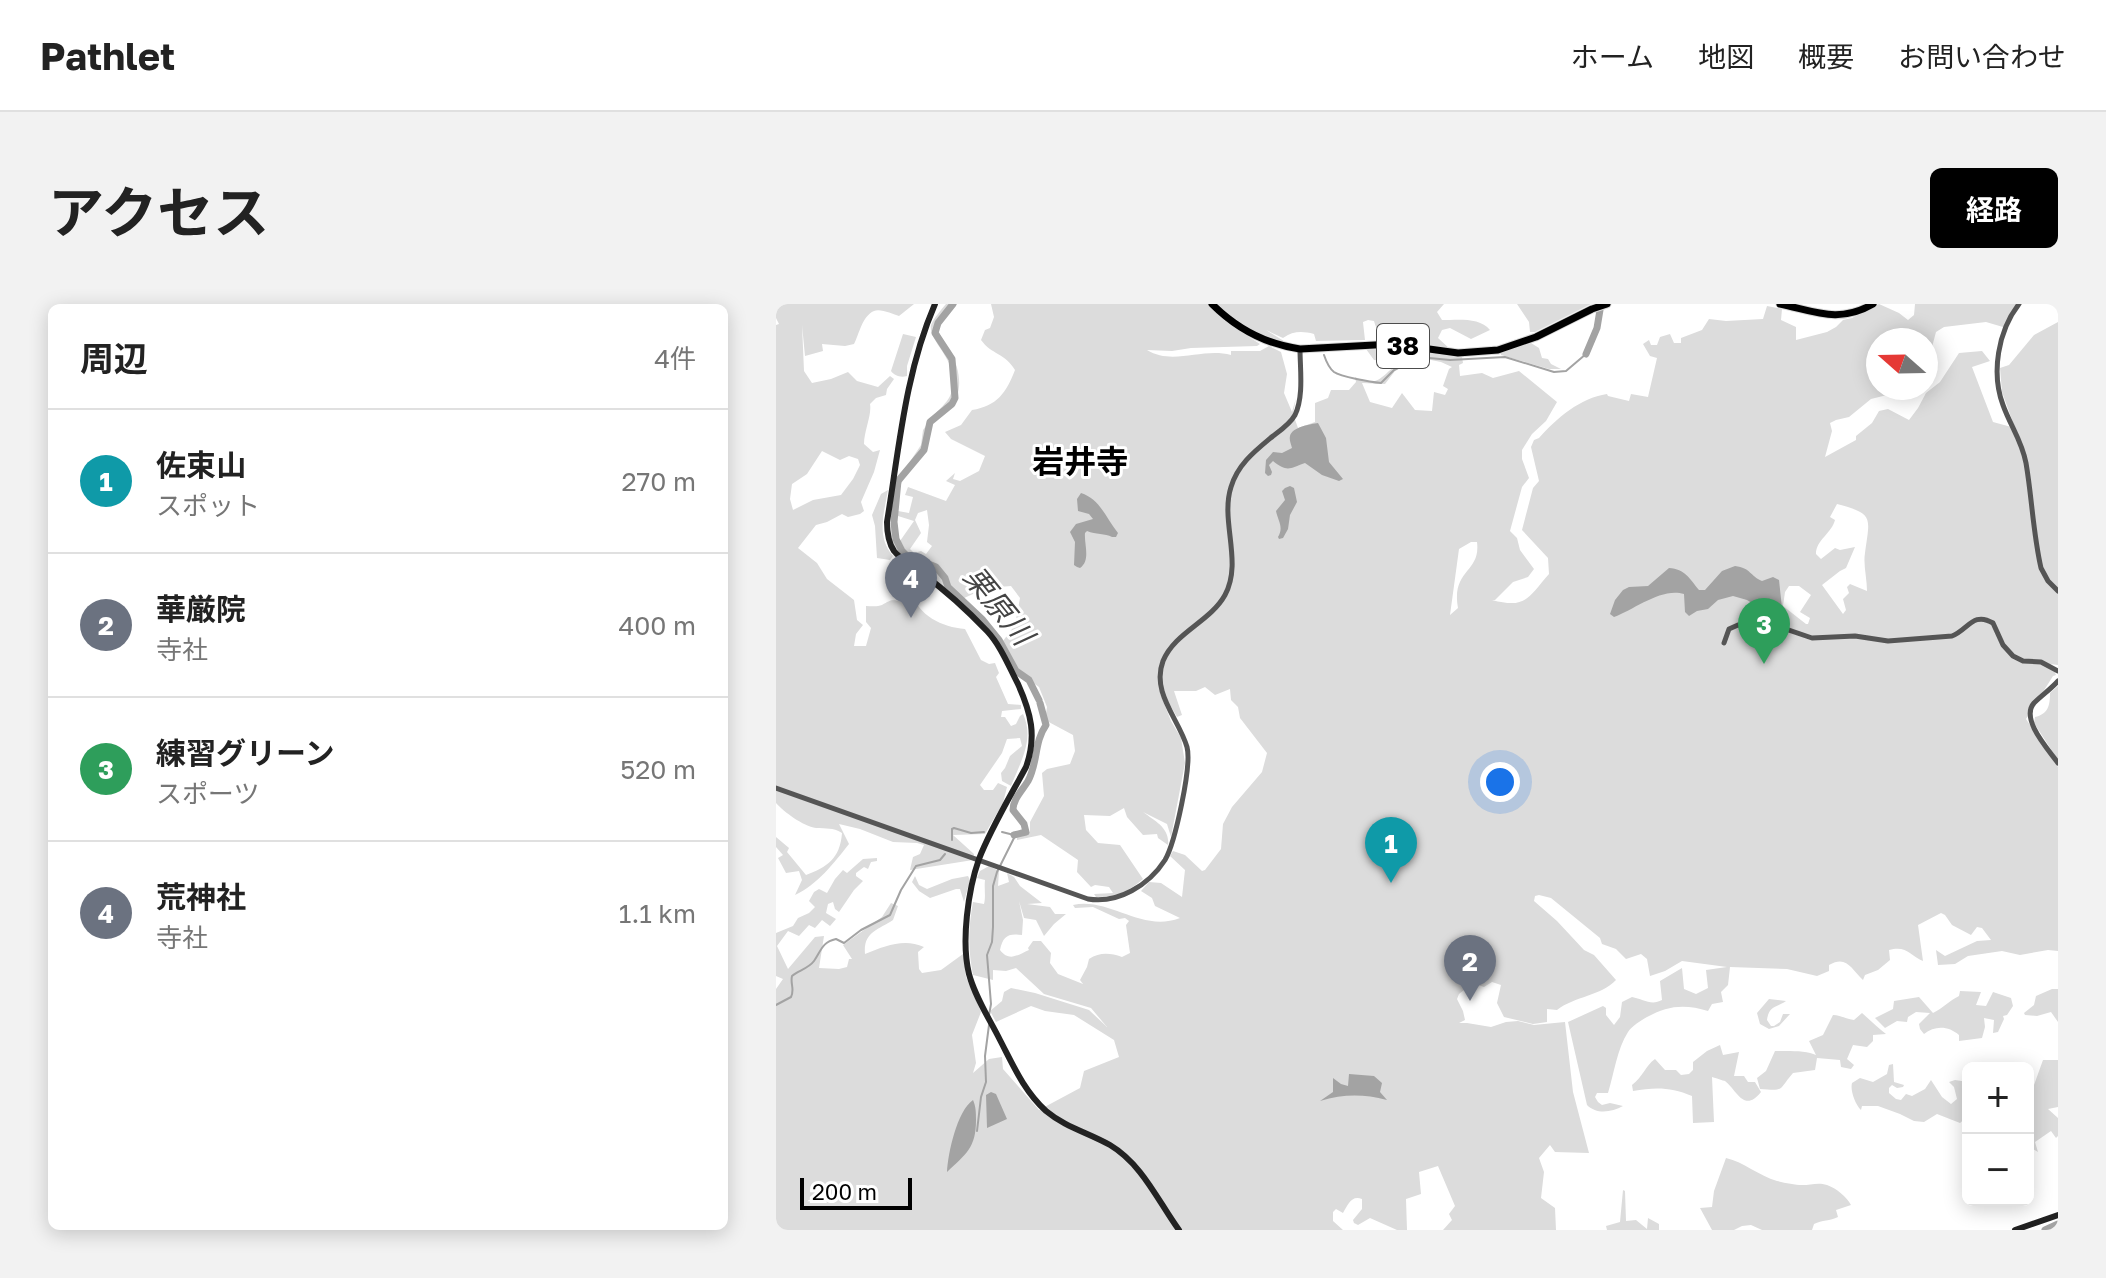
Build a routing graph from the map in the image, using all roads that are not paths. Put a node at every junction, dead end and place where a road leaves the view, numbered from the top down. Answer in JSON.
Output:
{"nodes":[{"id":1,"x":935,"y":304,"type":"edge"},
{"id":2,"x":1212,"y":304,"type":"edge"},
{"id":3,"x":1780,"y":304,"type":"edge"},
{"id":4,"x":1873,"y":304,"type":"edge"},
{"id":5,"x":2019,"y":304,"type":"edge"},
{"id":6,"x":1603,"y":305,"type":"edge"},
{"id":7,"x":1300,"y":349,"type":"junction"},
{"id":8,"x":2058,"y":591,"type":"edge"},
{"id":9,"x":1724,"y":643,"type":"dead end"},
{"id":10,"x":2058,"y":671,"type":"edge"},
{"id":11,"x":2058,"y":681,"type":"edge"},
{"id":12,"x":2058,"y":763,"type":"edge"},
{"id":13,"x":776,"y":788,"type":"edge"},
{"id":14,"x":979,"y":859,"type":"junction"},
{"id":15,"x":2058,"y":1215,"type":"edge"},
{"id":16,"x":1179,"y":1230,"type":"edge"},
{"id":17,"x":2015,"y":1230,"type":"edge"}],
"edges":[{"from":1,"to":14,"type":"main road"},
{"from":2,"to":7,"type":"main road","number":"38"},
{"from":3,"to":4,"type":"main road"},
{"from":5,"to":8,"type":"street"},
{"from":6,"to":7,"type":"main road","number":"38"},
{"from":7,"to":14,"type":"street"},
{"from":9,"to":10,"type":"street"},
{"from":11,"to":12,"type":"street"},
{"from":13,"to":14,"type":"street"},
{"from":14,"to":16,"type":"main road"},
{"from":15,"to":17,"type":"main road"}]}
